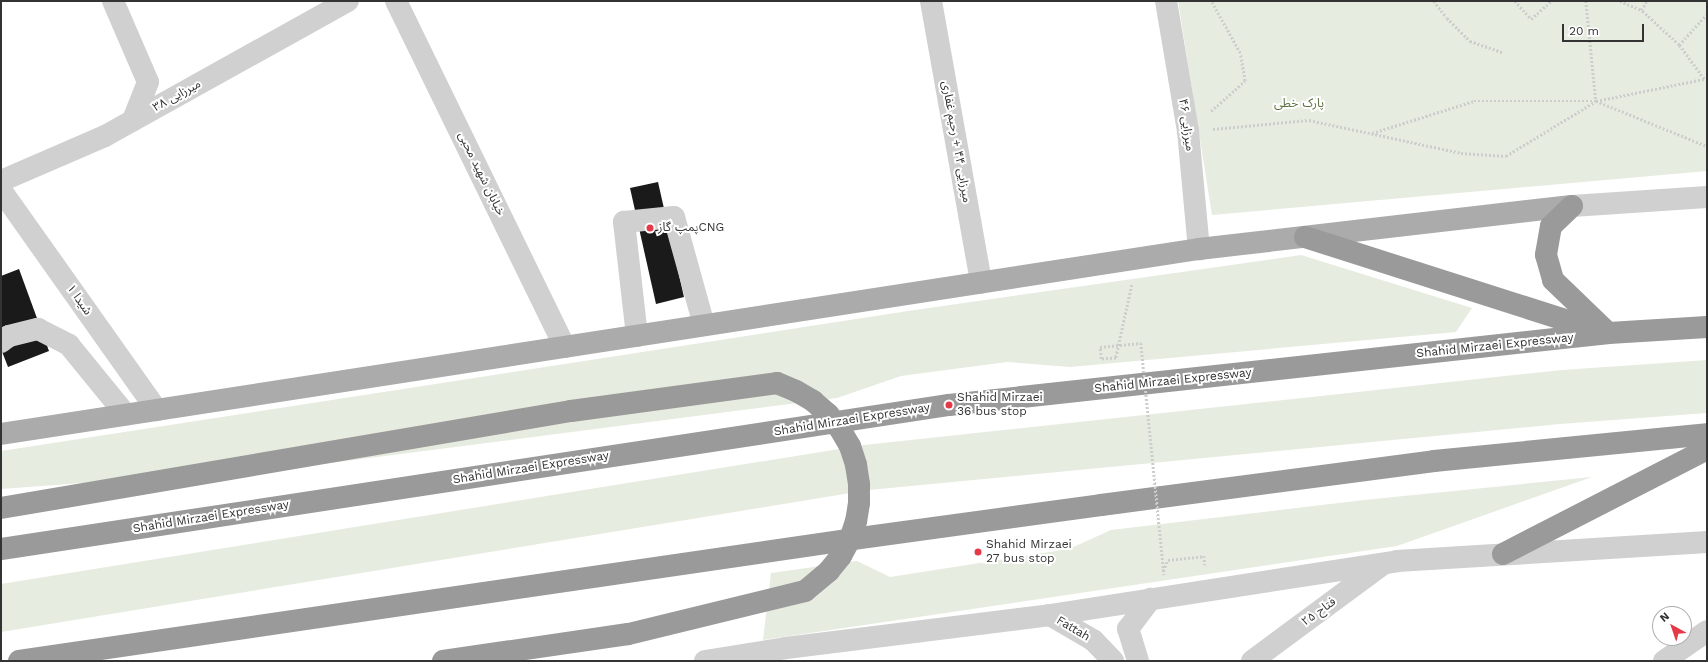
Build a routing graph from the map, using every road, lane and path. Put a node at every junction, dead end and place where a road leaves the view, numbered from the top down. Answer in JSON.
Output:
{"nodes":[{"id":1,"x":113,"y":1,"type":"edge"},
{"id":2,"x":348,"y":1,"type":"edge"},
{"id":3,"x":396,"y":1,"type":"edge"},
{"id":4,"x":931,"y":1,"type":"edge"},
{"id":5,"x":1166,"y":1,"type":"edge"},
{"id":6,"x":1212,"y":1,"type":"edge"},
{"id":7,"x":1434,"y":1,"type":"edge"},
{"id":8,"x":1515,"y":1,"type":"edge"},
{"id":9,"x":1551,"y":1,"type":"edge"},
{"id":10,"x":1586,"y":1,"type":"edge"},
{"id":11,"x":1620,"y":1,"type":"edge"},
{"id":12,"x":1647,"y":1,"type":"edge"},
{"id":13,"x":1641,"y":10,"type":"junction"},
{"id":14,"x":1707,"y":14,"type":"edge"},
{"id":15,"x":1679,"y":46,"type":"junction"},
{"id":16,"x":1504,"y":53,"type":"dead end"},
{"id":17,"x":1705,"y":79,"type":"edge"},
{"id":18,"x":1596,"y":101,"type":"junction"},
{"id":19,"x":133,"y":120,"type":"junction"},
{"id":20,"x":1188,"y":131,"type":"junction"},
{"id":21,"x":1370,"y":133,"type":"junction"},
{"id":22,"x":1707,"y":146,"type":"edge"},
{"id":23,"x":1,"y":181,"type":"edge"},
{"id":24,"x":1,"y":190,"type":"edge"},
{"id":25,"x":1707,"y":197,"type":"edge"},
{"id":26,"x":1572,"y":206,"type":"junction"},
{"id":27,"x":1305,"y":237,"type":"junction"},
{"id":28,"x":1199,"y":249,"type":"junction"},
{"id":29,"x":1137,"y":259,"type":"junction"},
{"id":30,"x":981,"y":283,"type":"junction"},
{"id":31,"x":704,"y":325,"type":"junction"},
{"id":32,"x":1707,"y":327,"type":"edge"},
{"id":33,"x":1608,"y":334,"type":"junction"},
{"id":34,"x":637,"y":336,"type":"junction"},
{"id":35,"x":1,"y":342,"type":"edge"},
{"id":36,"x":565,"y":347,"type":"junction"},
{"id":37,"x":157,"y":410,"type":"junction"},
{"id":38,"x":126,"y":415,"type":"junction"},
{"id":39,"x":1,"y":434,"type":"edge"},
{"id":40,"x":1707,"y":434,"type":"edge"},
{"id":41,"x":1707,"y":449,"type":"edge"},
{"id":42,"x":1,"y":508,"type":"edge"},
{"id":43,"x":1707,"y":542,"type":"edge"},
{"id":44,"x":1,"y":549,"type":"edge"},
{"id":45,"x":1502,"y":554,"type":"junction"},
{"id":46,"x":1385,"y":563,"type":"junction"},
{"id":47,"x":1164,"y":575,"type":"dead end"},
{"id":48,"x":1151,"y":599,"type":"junction"},
{"id":49,"x":1050,"y":615,"type":"junction"},
{"id":50,"x":1707,"y":631,"type":"edge"},
{"id":51,"x":19,"y":661,"type":"edge"},
{"id":52,"x":443,"y":661,"type":"edge"},
{"id":53,"x":705,"y":661,"type":"edge"},
{"id":54,"x":1113,"y":661,"type":"edge"},
{"id":55,"x":1138,"y":661,"type":"edge"},
{"id":56,"x":1252,"y":661,"type":"edge"},
{"id":57,"x":1664,"y":661,"type":"edge"}],
"edges":[{"from":1,"to":19,"type":"street"},
{"from":2,"to":19,"type":"street","name":"میرزایی ۳۸"},
{"from":3,"to":36,"type":"street","name":"خیابان شهید محبی"},
{"from":4,"to":30,"type":"street","name":"میرزایی ۴۴ + رحیم غفاری"},
{"from":5,"to":20,"type":"street","name":"میرزایی ۴۶"},
{"from":6,"to":20,"type":"path"},
{"from":7,"to":16,"type":"path"},
{"from":8,"to":9,"type":"path"},
{"from":10,"to":18,"type":"path"},
{"from":11,"to":13,"type":"path"},
{"from":12,"to":13,"type":"path"},
{"from":13,"to":15,"type":"path"},
{"from":14,"to":15,"type":"path"},
{"from":15,"to":17,"type":"path"},
{"from":17,"to":18,"type":"path"},
{"from":18,"to":21,"type":"path"},
{"from":18,"to":21,"type":"path"},
{"from":18,"to":22,"type":"path"},
{"from":19,"to":23,"type":"street","name":"میرزایی ۳۸"},
{"from":20,"to":21,"type":"path"},
{"from":20,"to":28,"type":"street","name":"میرزایی ۴۶"},
{"from":24,"to":37,"type":"street","name":"شیدا ۱"},
{"from":25,"to":26,"type":"street"},
{"from":26,"to":27,"type":"main road"},
{"from":26,"to":33,"type":"highway"},
{"from":27,"to":28,"type":"main road"},
{"from":27,"to":33,"type":"highway"},
{"from":28,"to":29,"type":"main road"},
{"from":29,"to":30,"type":"main road"},
{"from":29,"to":47,"type":"path","bridge":true},
{"from":30,"to":31,"type":"main road"},
{"from":31,"to":34,"type":"main road"},
{"from":31,"to":34,"type":"street"},
{"from":32,"to":33,"type":"highway","name":"Shahid Mirzaei Expressway"},
{"from":33,"to":44,"type":"highway","name":"Shahid Mirzaei Expressway"},
{"from":34,"to":36,"type":"main road"},
{"from":35,"to":38,"type":"street"},
{"from":36,"to":37,"type":"main road"},
{"from":37,"to":38,"type":"main road"},
{"from":38,"to":39,"type":"main road"},
{"from":40,"to":51,"type":"highway"},
{"from":41,"to":45,"type":"highway"},
{"from":42,"to":52,"type":"highway","bridge":true},
{"from":43,"to":45,"type":"street"},
{"from":45,"to":46,"type":"street"},
{"from":46,"to":48,"type":"street"},
{"from":46,"to":56,"type":"street","name":"فتاح ۲۵"},
{"from":48,"to":49,"type":"street"},
{"from":48,"to":55,"type":"street"},
{"from":49,"to":53,"type":"street"},
{"from":49,"to":54,"type":"street","name":"Fattah"},
{"from":50,"to":57,"type":"street"}]}
